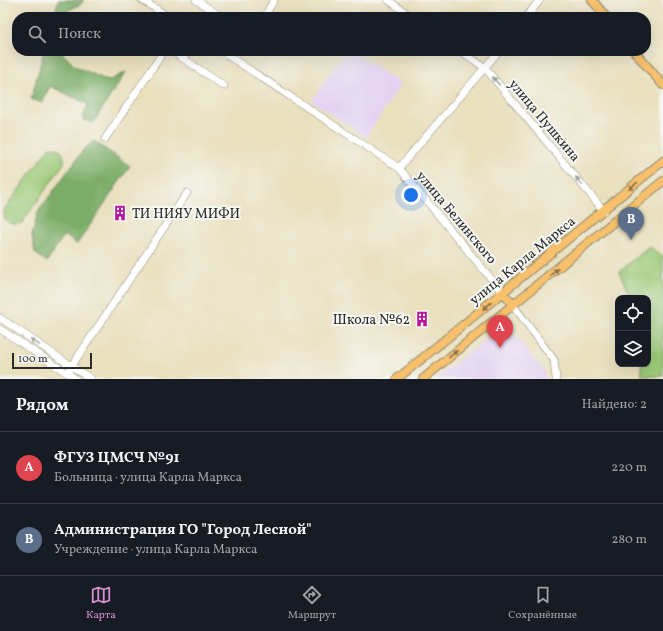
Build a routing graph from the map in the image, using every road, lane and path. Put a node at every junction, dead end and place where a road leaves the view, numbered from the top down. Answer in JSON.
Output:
{"nodes":[{"id":1,"x":142,"y":0,"type":"edge"},
{"id":2,"x":196,"y":0,"type":"edge"},
{"id":3,"x":274,"y":0,"type":"edge"},
{"id":4,"x":388,"y":0,"type":"edge"},
{"id":5,"x":540,"y":0,"type":"edge"},
{"id":6,"x":592,"y":0,"type":"edge"},
{"id":7,"x":598,"y":0,"type":"edge"},
{"id":8,"x":161,"y":12,"type":"edge"},
{"id":9,"x":214,"y":12,"type":"edge"},
{"id":10,"x":267,"y":12,"type":"edge"},
{"id":11,"x":405,"y":12,"type":"edge"},
{"id":12,"x":530,"y":12,"type":"edge"},
{"id":13,"x":602,"y":12,"type":"edge"},
{"id":14,"x":608,"y":12,"type":"edge"},
{"id":15,"x":161,"y":56,"type":"edge"},
{"id":16,"x":179,"y":56,"type":"edge"},
{"id":17,"x":229,"y":56,"type":"edge"},
{"id":18,"x":468,"y":56,"type":"edge"},
{"id":19,"x":495,"y":56,"type":"edge"},
{"id":20,"x":638,"y":56,"type":"edge"},
{"id":21,"x":644,"y":56,"type":"edge"},
{"id":22,"x":485,"y":68,"type":"junction"},
{"id":23,"x":663,"y":79,"type":"edge"},
{"id":24,"x":663,"y":85,"type":"edge"},
{"id":25,"x":224,"y":86,"type":"dead end"},
{"id":26,"x":105,"y":139,"type":"dead end"},
{"id":27,"x":663,"y":161,"type":"edge"},
{"id":28,"x":399,"y":168,"type":"junction"},
{"id":29,"x":663,"y":181,"type":"edge"},
{"id":30,"x":187,"y":193,"type":"dead end"},
{"id":31,"x":604,"y":211,"type":"junction"},
{"id":32,"x":503,"y":293,"type":"junction"},
{"id":33,"x":514,"y":305,"type":"junction"},
{"id":34,"x":0,"y":318,"type":"edge"},
{"id":35,"x":0,"y":328,"type":"edge"},
{"id":36,"x":71,"y":366,"type":"junction"},
{"id":37,"x":67,"y":373,"type":"junction"},
{"id":38,"x":76,"y":379,"type":"edge"},
{"id":39,"x":91,"y":379,"type":"edge"},
{"id":40,"x":397,"y":379,"type":"edge"},
{"id":41,"x":423,"y":379,"type":"edge"},
{"id":42,"x":556,"y":379,"type":"edge"}],
"edges":[{"from":1,"to":8,"type":"street"},
{"from":2,"to":9,"type":"street"},
{"from":3,"to":10,"type":"street"},
{"from":4,"to":11,"type":"street"},
{"from":5,"to":12,"type":"street"},
{"from":6,"to":13,"type":"main road"},
{"from":7,"to":14,"type":"main road"},
{"from":15,"to":26,"type":"street"},
{"from":16,"to":25,"type":"street"},
{"from":17,"to":28,"type":"street","name":"улица Белинского"},
{"from":18,"to":22,"type":"street","name":"улица Пушкина"},
{"from":19,"to":22,"type":"street"},
{"from":20,"to":24,"type":"main road"},
{"from":21,"to":23,"type":"main road"},
{"from":22,"to":28,"type":"street"},
{"from":31,"to":22,"type":"street","name":"улица Пушкина","one_way":true},
{"from":27,"to":31,"type":"main road","name":"улица Карла Маркса","one_way":true},
{"from":28,"to":32,"type":"street","name":"улица Белинского"},
{"from":33,"to":29,"type":"main road","name":"улица Карла Маркса","one_way":true},
{"from":30,"to":36,"type":"street"},
{"from":31,"to":32,"type":"main road","name":"улица Карла Маркса"},
{"from":32,"to":33,"type":"main road","name":"улица Белинского"},
{"from":32,"to":40,"type":"main road","name":"улица Карла Маркса","one_way":true},
{"from":41,"to":33,"type":"main road","name":"улица Карла Маркса","one_way":true},
{"from":33,"to":42,"type":"street","name":"улица Белинского"},
{"from":36,"to":34,"type":"street","one_way":true},
{"from":35,"to":37,"type":"street"},
{"from":36,"to":37,"type":"street"},
{"from":36,"to":39,"type":"street"},
{"from":37,"to":38,"type":"street"}]}
